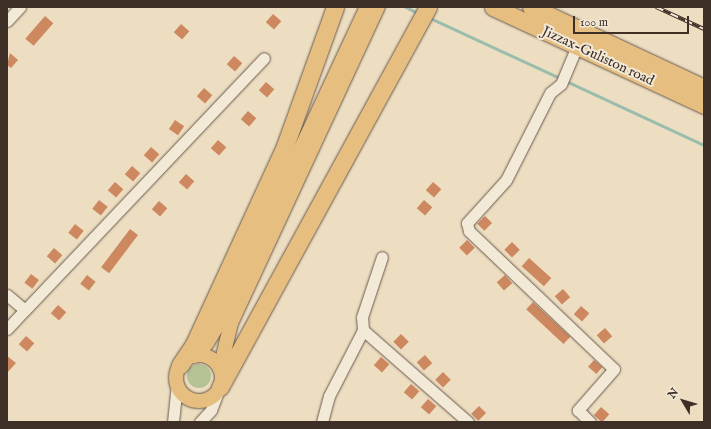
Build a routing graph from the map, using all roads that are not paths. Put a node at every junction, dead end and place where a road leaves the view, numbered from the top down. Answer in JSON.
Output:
{"nodes":[{"id":1,"x":20,"y":7,"type":"edge"},
{"id":2,"x":335,"y":7,"type":"edge"},
{"id":3,"x":367,"y":7,"type":"edge"},
{"id":4,"x":378,"y":7,"type":"edge"},
{"id":5,"x":428,"y":7,"type":"edge"},
{"id":6,"x":531,"y":7,"type":"edge"},
{"id":7,"x":495,"y":8,"type":"edge"},
{"id":8,"x":7,"y":21,"type":"edge"},
{"id":9,"x":364,"y":26,"type":"junction"},
{"id":10,"x":577,"y":46,"type":"junction"},
{"id":11,"x":264,"y":58,"type":"dead end"},
{"id":12,"x":704,"y":88,"type":"edge"},
{"id":13,"x":704,"y":105,"type":"edge"},
{"id":14,"x":382,"y":257,"type":"dead end"},
{"id":15,"x":7,"y":295,"type":"edge"},
{"id":16,"x":25,"y":310,"type":"junction"},
{"id":17,"x":7,"y":329,"type":"edge"},
{"id":18,"x":363,"y":330,"type":"junction"},
{"id":19,"x":195,"y":356,"type":"junction"},
{"id":20,"x":180,"y":365,"type":"junction"},
{"id":21,"x":220,"y":369,"type":"junction"},
{"id":22,"x":177,"y":386,"type":"junction"},
{"id":23,"x":220,"y":387,"type":"junction"},
{"id":24,"x":173,"y":422,"type":"edge"},
{"id":25,"x":200,"y":422,"type":"edge"},
{"id":26,"x":322,"y":422,"type":"edge"},
{"id":27,"x":468,"y":422,"type":"edge"},
{"id":28,"x":590,"y":422,"type":"edge"}],
"edges":[{"from":1,"to":8,"type":"street"},
{"from":2,"to":20,"type":"highway"},
{"from":3,"to":9,"type":"main road"},
{"from":4,"to":9,"type":"main road"},
{"from":5,"to":23,"type":"highway"},
{"from":6,"to":12,"type":"highway","name":"Jizzax-Guliston road"},
{"from":7,"to":10,"type":"highway","name":"Jizzax-Guliston road"},
{"from":9,"to":19,"type":"main road"},
{"from":9,"to":21,"type":"main road"},
{"from":10,"to":13,"type":"highway","name":"Jizzax-Guliston road"},
{"from":10,"to":28,"type":"street"},
{"from":11,"to":16,"type":"street"},
{"from":14,"to":18,"type":"street"},
{"from":15,"to":16,"type":"street"},
{"from":16,"to":17,"type":"street"},
{"from":18,"to":26,"type":"street"},
{"from":18,"to":27,"type":"street"},
{"from":19,"to":20,"type":"main road"},
{"from":19,"to":21,"type":"main road"},
{"from":20,"to":22,"type":"main road"},
{"from":21,"to":23,"type":"main road"},
{"from":22,"to":23,"type":"main road"},
{"from":22,"to":24,"type":"street"},
{"from":23,"to":25,"type":"street"}]}
